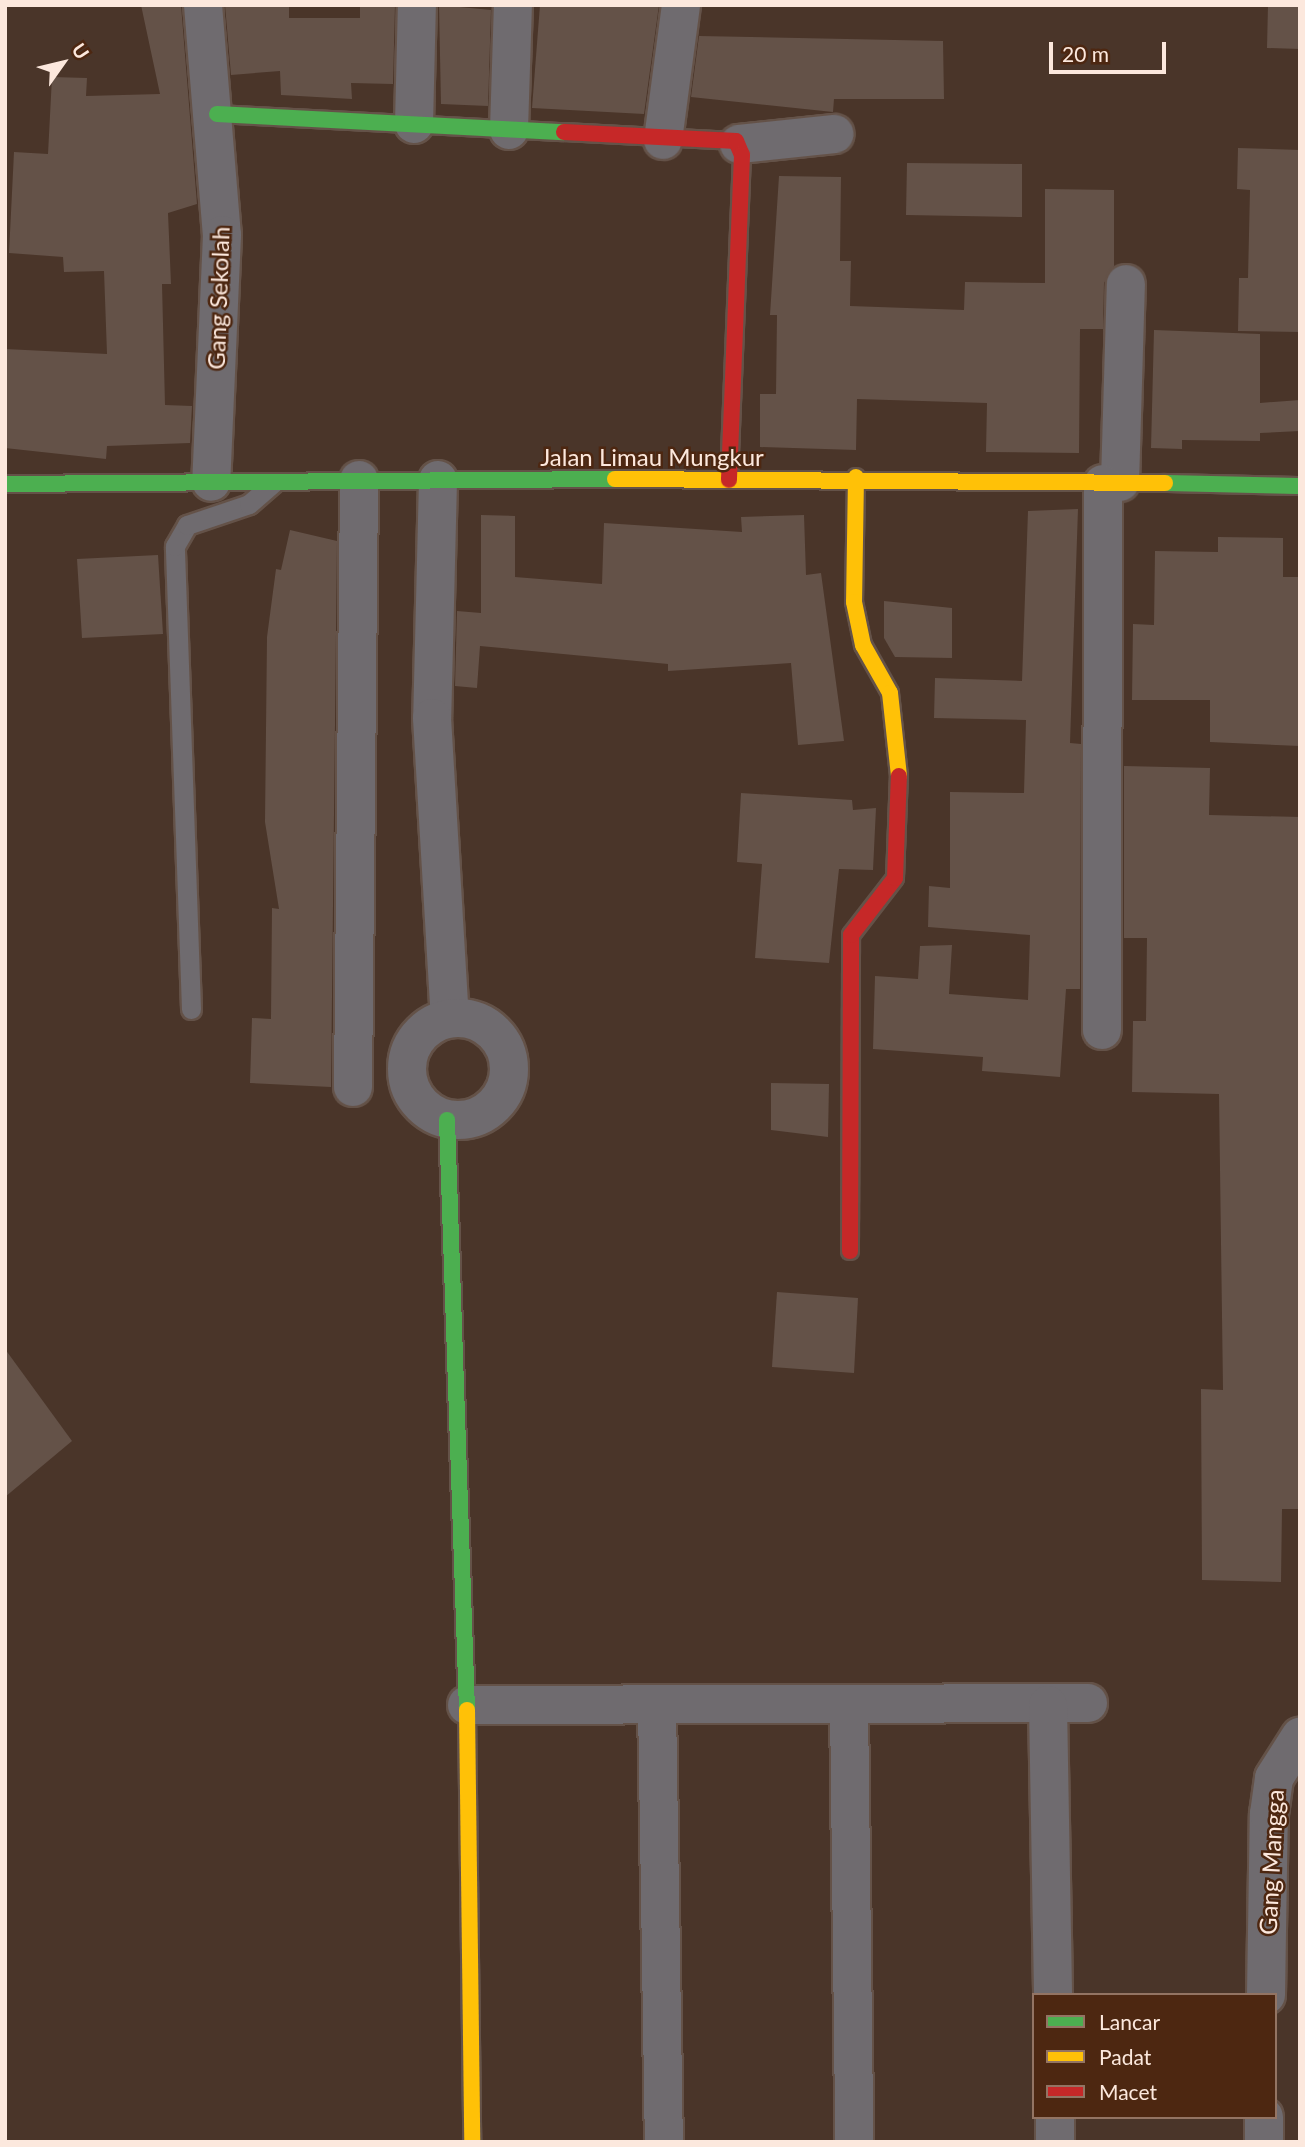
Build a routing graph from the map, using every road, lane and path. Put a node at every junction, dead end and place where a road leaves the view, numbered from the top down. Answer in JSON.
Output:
{"nodes":[{"id":1,"x":203,"y":5,"type":"edge"},
{"id":2,"x":417,"y":5,"type":"edge"},
{"id":3,"x":513,"y":5,"type":"edge"},
{"id":4,"x":681,"y":5,"type":"edge"},
{"id":5,"x":217,"y":114,"type":"junction"},
{"id":6,"x":414,"y":124,"type":"junction"},
{"id":7,"x":509,"y":130,"type":"junction"},
{"id":8,"x":834,"y":134,"type":"dead end"},
{"id":9,"x":663,"y":140,"type":"junction"},
{"id":10,"x":739,"y":144,"type":"junction"},
{"id":11,"x":1126,"y":284,"type":"dead end"},
{"id":12,"x":856,"y":477,"type":"junction"},
{"id":13,"x":279,"y":478,"type":"junction"},
{"id":14,"x":359,"y":480,"type":"junction"},
{"id":15,"x":438,"y":480,"type":"junction"},
{"id":16,"x":729,"y":480,"type":"junction"},
{"id":17,"x":211,"y":482,"type":"junction"},
{"id":18,"x":1111,"y":483,"type":"junction"},
{"id":19,"x":5,"y":484,"type":"edge"},
{"id":20,"x":1300,"y":486,"type":"edge"},
{"id":21,"x":191,"y":1009,"type":"dead end"},
{"id":22,"x":450,"y":1018,"type":"junction"},
{"id":23,"x":1102,"y":1030,"type":"dead end"},
{"id":24,"x":353,"y":1087,"type":"dead end"},
{"id":25,"x":447,"y":1120,"type":"junction"},
{"id":26,"x":850,"y":1251,"type":"dead end"},
{"id":27,"x":1088,"y":1703,"type":"dead end"},
{"id":28,"x":657,"y":1704,"type":"junction"},
{"id":29,"x":849,"y":1704,"type":"junction"},
{"id":30,"x":467,"y":1705,"type":"junction"},
{"id":31,"x":1048,"y":1705,"type":"junction"},
{"id":32,"x":1300,"y":1737,"type":"edge"},
{"id":33,"x":1053,"y":1993,"type":"edge"},
{"id":34,"x":1266,"y":1993,"type":"edge"},
{"id":35,"x":1055,"y":2119,"type":"edge"},
{"id":36,"x":1264,"y":2119,"type":"edge"},
{"id":37,"x":472,"y":2142,"type":"edge"},
{"id":38,"x":664,"y":2142,"type":"edge"},
{"id":39,"x":854,"y":2142,"type":"edge"},
{"id":40,"x":1055,"y":2142,"type":"edge"},
{"id":41,"x":1264,"y":2142,"type":"edge"}],
"edges":[{"from":1,"to":5,"type":"street","name":"Gang Sekolah"},
{"from":2,"to":6,"type":"street"},
{"from":3,"to":7,"type":"street"},
{"from":4,"to":9,"type":"street"},
{"from":5,"to":6,"type":"street"},
{"from":5,"to":17,"type":"street","name":"Gang Sekolah"},
{"from":6,"to":7,"type":"street"},
{"from":7,"to":9,"type":"street"},
{"from":8,"to":10,"type":"street"},
{"from":9,"to":10,"type":"street"},
{"from":10,"to":16,"type":"street"},
{"from":11,"to":18,"type":"street"},
{"from":12,"to":16,"type":"street","name":"Jalan Limau Mungkur"},
{"from":12,"to":18,"type":"street","name":"Jalan Limau Mungkur"},
{"from":12,"to":26,"type":"street"},
{"from":13,"to":14,"type":"street","name":"Jalan Limau Mungkur"},
{"from":13,"to":17,"type":"street","name":"Jalan Limau Mungkur"},
{"from":13,"to":21,"type":"lane"},
{"from":14,"to":15,"type":"street","name":"Jalan Limau Mungkur"},
{"from":14,"to":24,"type":"street"},
{"from":15,"to":16,"type":"street","name":"Jalan Limau Mungkur"},
{"from":15,"to":22,"type":"street"},
{"from":17,"to":19,"type":"street","name":"Jalan Limau Mungkur"},
{"from":18,"to":20,"type":"street","name":"Jalan Limau Mungkur"},
{"from":18,"to":23,"type":"street"},
{"from":22,"to":25,"type":"street"},
{"from":22,"to":25,"type":"street"},
{"from":25,"to":30,"type":"street"},
{"from":27,"to":31,"type":"street"},
{"from":28,"to":29,"type":"street"},
{"from":28,"to":30,"type":"street"},
{"from":28,"to":38,"type":"street"},
{"from":29,"to":31,"type":"street"},
{"from":29,"to":39,"type":"street"},
{"from":30,"to":37,"type":"street"},
{"from":31,"to":33,"type":"street"},
{"from":32,"to":34,"type":"street","name":"Gang Mangga"},
{"from":35,"to":40,"type":"street"},
{"from":36,"to":41,"type":"street"}]}
